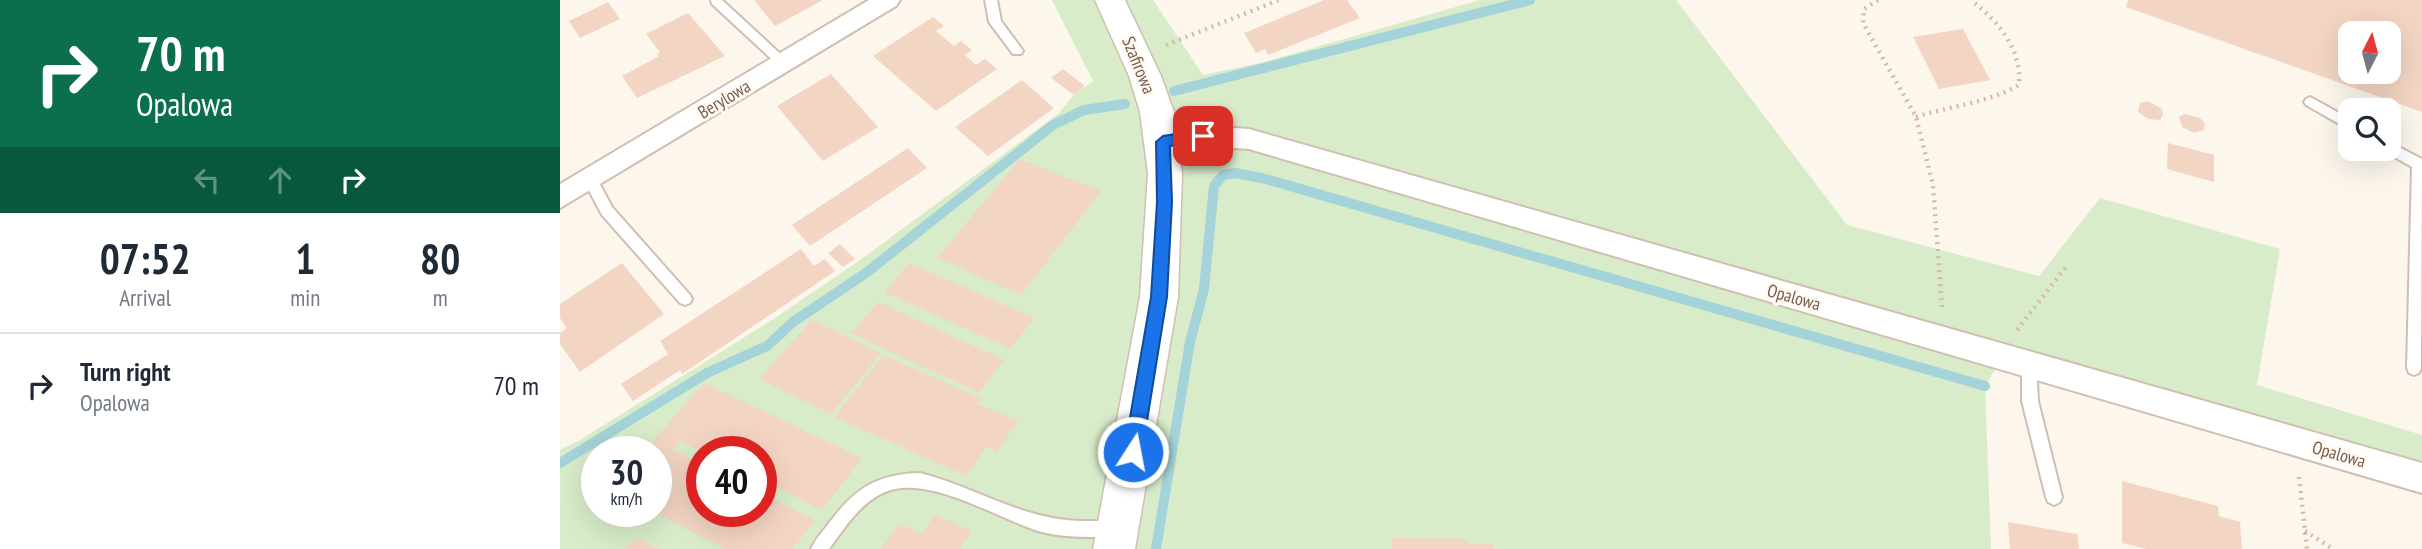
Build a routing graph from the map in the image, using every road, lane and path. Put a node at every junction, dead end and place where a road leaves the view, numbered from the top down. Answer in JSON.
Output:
{"nodes":[{"id":1,"x":991,"y":0,"type":"edge"},
{"id":2,"x":1110,"y":0,"type":"edge"},
{"id":3,"x":1279,"y":0,"type":"edge"},
{"id":4,"x":1878,"y":0,"type":"edge"},
{"id":5,"x":1971,"y":0,"type":"edge"},
{"id":6,"x":716,"y":1,"type":"edge"},
{"id":7,"x":883,"y":1,"type":"edge"},
{"id":8,"x":1017,"y":51,"type":"dead end"},
{"id":9,"x":1137,"y":57,"type":"junction"},
{"id":10,"x":783,"y":63,"type":"junction"},
{"id":11,"x":2309,"y":102,"type":"dead end"},
{"id":12,"x":1916,"y":117,"type":"junction"},
{"id":13,"x":2338,"y":118,"type":"edge"},
{"id":14,"x":1163,"y":142,"type":"junction"},
{"id":15,"x":2401,"y":154,"type":"edge"},
{"id":16,"x":2421,"y":165,"type":"edge"},
{"id":17,"x":590,"y":179,"type":"junction"},
{"id":18,"x":560,"y":197,"type":"edge"},
{"id":19,"x":2068,"y":264,"type":"dead end"},
{"id":20,"x":685,"y":299,"type":"dead end"},
{"id":21,"x":1944,"y":340,"type":"junction"},
{"id":22,"x":2016,"y":361,"type":"junction"},
{"id":23,"x":2414,"y":368,"type":"dead end"},
{"id":24,"x":2295,"y":441,"type":"junction"},
{"id":25,"x":2422,"y":478,"type":"edge"},
{"id":26,"x":2054,"y":497,"type":"dead end"},
{"id":27,"x":2305,"y":531,"type":"junction"},
{"id":28,"x":1116,"y":539,"type":"edge"},
{"id":29,"x":819,"y":549,"type":"edge"},
{"id":30,"x":2307,"y":549,"type":"edge"},
{"id":31,"x":2333,"y":549,"type":"edge"}],
"edges":[{"from":1,"to":8,"type":"lane"},
{"from":2,"to":9,"type":"street","name":"Szafirowa"},
{"from":3,"to":9,"type":"path"},
{"from":4,"to":12,"type":"path"},
{"from":5,"to":12,"type":"path"},
{"from":6,"to":10,"type":"lane"},
{"from":7,"to":10,"type":"street","name":"Berylowa"},
{"from":9,"to":14,"type":"street","name":"Szafirowa"},
{"from":10,"to":17,"type":"street","name":"Berylowa"},
{"from":11,"to":13,"type":"lane"},
{"from":12,"to":21,"type":"path"},
{"from":14,"to":21,"type":"street","name":"Opalowa"},
{"from":14,"to":28,"type":"street","name":"Szafirowa"},
{"from":15,"to":16,"type":"lane"},
{"from":16,"to":23,"type":"lane"},
{"from":17,"to":18,"type":"street","name":"Berylowa"},
{"from":17,"to":20,"type":"lane"},
{"from":19,"to":22,"type":"path"},
{"from":21,"to":22,"type":"street","name":"Opalowa"},
{"from":22,"to":24,"type":"street","name":"Opalowa"},
{"from":22,"to":26,"type":"lane"},
{"from":24,"to":25,"type":"street","name":"Opalowa"},
{"from":24,"to":27,"type":"path"},
{"from":27,"to":30,"type":"path"},
{"from":27,"to":31,"type":"path"},
{"from":28,"to":29,"type":"lane"}]}
